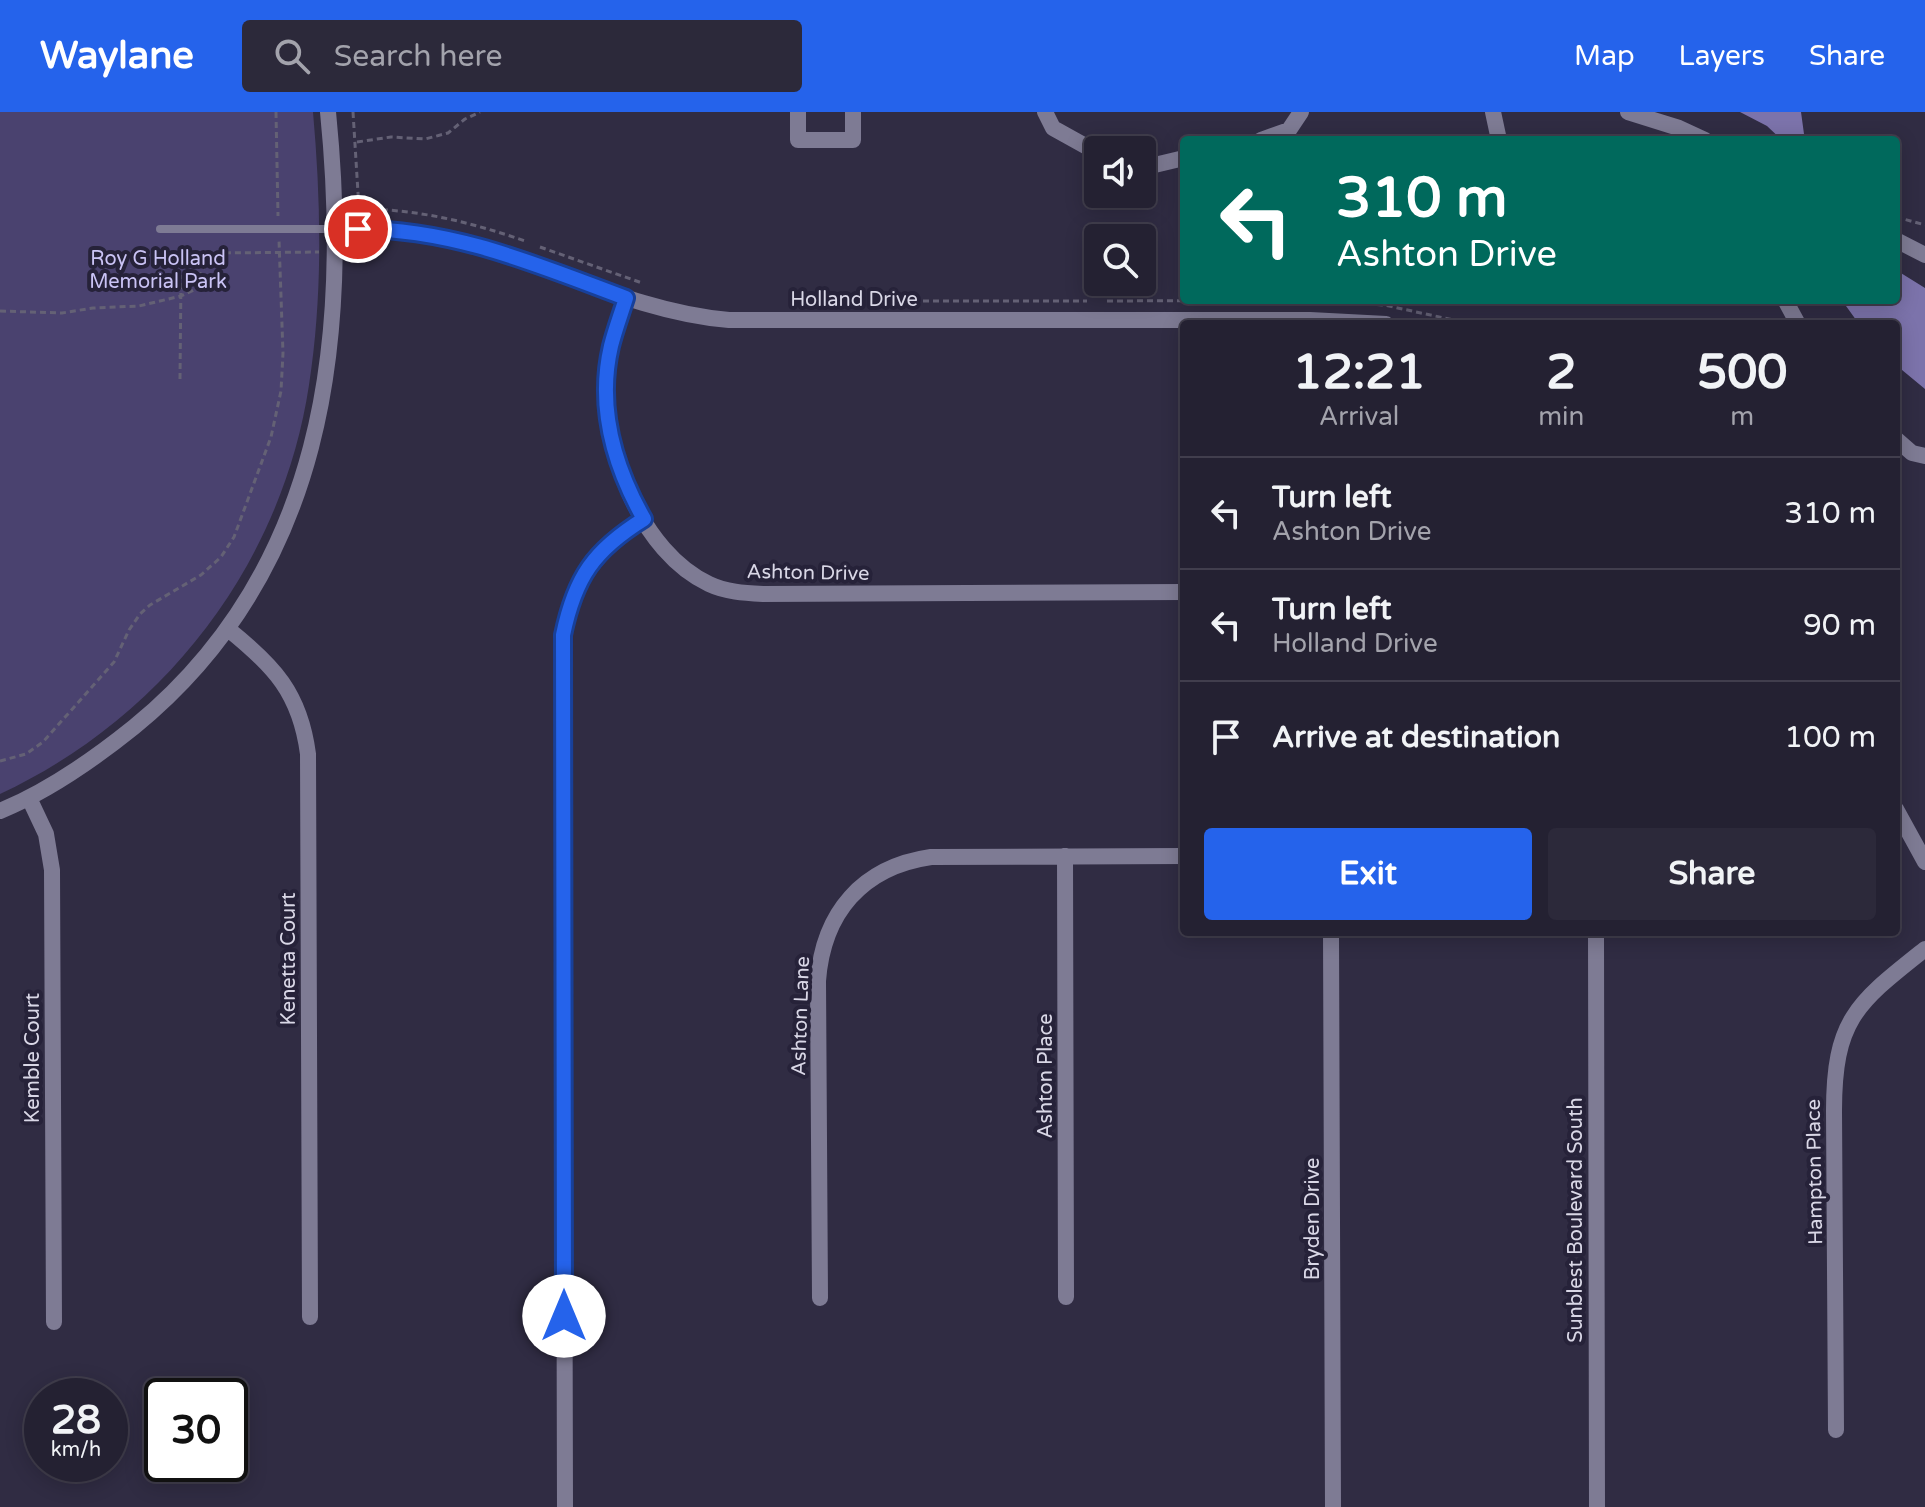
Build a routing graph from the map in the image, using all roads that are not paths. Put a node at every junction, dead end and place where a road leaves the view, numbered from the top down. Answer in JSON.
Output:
{"nodes":[{"id":1,"x":328,"y":112,"type":"edge"},
{"id":2,"x":798,"y":112,"type":"edge"},
{"id":3,"x":853,"y":112,"type":"edge"},
{"id":4,"x":1045,"y":112,"type":"edge"},
{"id":5,"x":1301,"y":112,"type":"edge"},
{"id":6,"x":1493,"y":112,"type":"edge"},
{"id":7,"x":1628,"y":112,"type":"edge"},
{"id":8,"x":1677,"y":134,"type":"edge"},
{"id":9,"x":1272,"y":136,"type":"edge"},
{"id":10,"x":1498,"y":136,"type":"edge"},
{"id":11,"x":1084,"y":145,"type":"edge"},
{"id":12,"x":1180,"y":159,"type":"edge"},
{"id":13,"x":1156,"y":165,"type":"edge"},
{"id":14,"x":160,"y":229,"type":"dead end"},
{"id":15,"x":335,"y":229,"type":"junction"},
{"id":16,"x":1900,"y":242,"type":"edge"},
{"id":17,"x":1925,"y":255,"type":"edge"},
{"id":18,"x":626,"y":298,"type":"junction"},
{"id":19,"x":1180,"y":320,"type":"edge"},
{"id":20,"x":1180,"y":320,"type":"edge"},
{"id":21,"x":1310,"y":320,"type":"edge"},
{"id":22,"x":1900,"y":442,"type":"edge"},
{"id":23,"x":1925,"y":456,"type":"edge"},
{"id":24,"x":644,"y":519,"type":"junction"},
{"id":25,"x":1180,"y":592,"type":"edge"},
{"id":26,"x":228,"y":629,"type":"junction"},
{"id":27,"x":29,"y":798,"type":"junction"},
{"id":28,"x":0,"y":811,"type":"edge"},
{"id":29,"x":1900,"y":816,"type":"edge"},
{"id":30,"x":1065,"y":856,"type":"junction"},
{"id":31,"x":1180,"y":856,"type":"edge"},
{"id":32,"x":1925,"y":862,"type":"edge"},
{"id":33,"x":1331,"y":936,"type":"edge"},
{"id":34,"x":1596,"y":936,"type":"edge"},
{"id":35,"x":1925,"y":949,"type":"edge"},
{"id":36,"x":1066,"y":1297,"type":"dead end"},
{"id":37,"x":820,"y":1298,"type":"dead end"},
{"id":38,"x":310,"y":1317,"type":"dead end"},
{"id":39,"x":54,"y":1322,"type":"dead end"},
{"id":40,"x":1836,"y":1430,"type":"dead end"},
{"id":41,"x":565,"y":1507,"type":"edge"},
{"id":42,"x":1333,"y":1507,"type":"edge"},
{"id":43,"x":1597,"y":1507,"type":"edge"}],
"edges":[{"from":1,"to":15,"type":"street"},
{"from":2,"to":3,"type":"street"},
{"from":4,"to":11,"type":"street"},
{"from":5,"to":9,"type":"street"},
{"from":6,"to":10,"type":"street"},
{"from":7,"to":8,"type":"street"},
{"from":12,"to":13,"type":"street"},
{"from":14,"to":15,"type":"lane"},
{"from":15,"to":18,"type":"street","name":"Holland Drive"},
{"from":15,"to":26,"type":"street"},
{"from":16,"to":17,"type":"street"},
{"from":18,"to":20,"type":"street","name":"Holland Drive"},
{"from":18,"to":24,"type":"street","name":"Ashton Drive"},
{"from":19,"to":21,"type":"street","name":"Holland Drive"},
{"from":22,"to":23,"type":"street"},
{"from":24,"to":25,"type":"street","name":"Ashton Drive"},
{"from":24,"to":41,"type":"street"},
{"from":26,"to":27,"type":"street"},
{"from":26,"to":38,"type":"street","name":"Kenetta Court"},
{"from":27,"to":28,"type":"street"},
{"from":27,"to":39,"type":"street","name":"Kemble Court"},
{"from":29,"to":32,"type":"street"},
{"from":30,"to":31,"type":"street","name":"Ashton Lane"},
{"from":30,"to":36,"type":"street","name":"Ashton Place"},
{"from":30,"to":37,"type":"street","name":"Ashton Lane"},
{"from":33,"to":42,"type":"street","name":"Bryden Drive"},
{"from":34,"to":43,"type":"street","name":"Sunblest Boulevard South"},
{"from":35,"to":40,"type":"street","name":"Hampton Place"}]}
